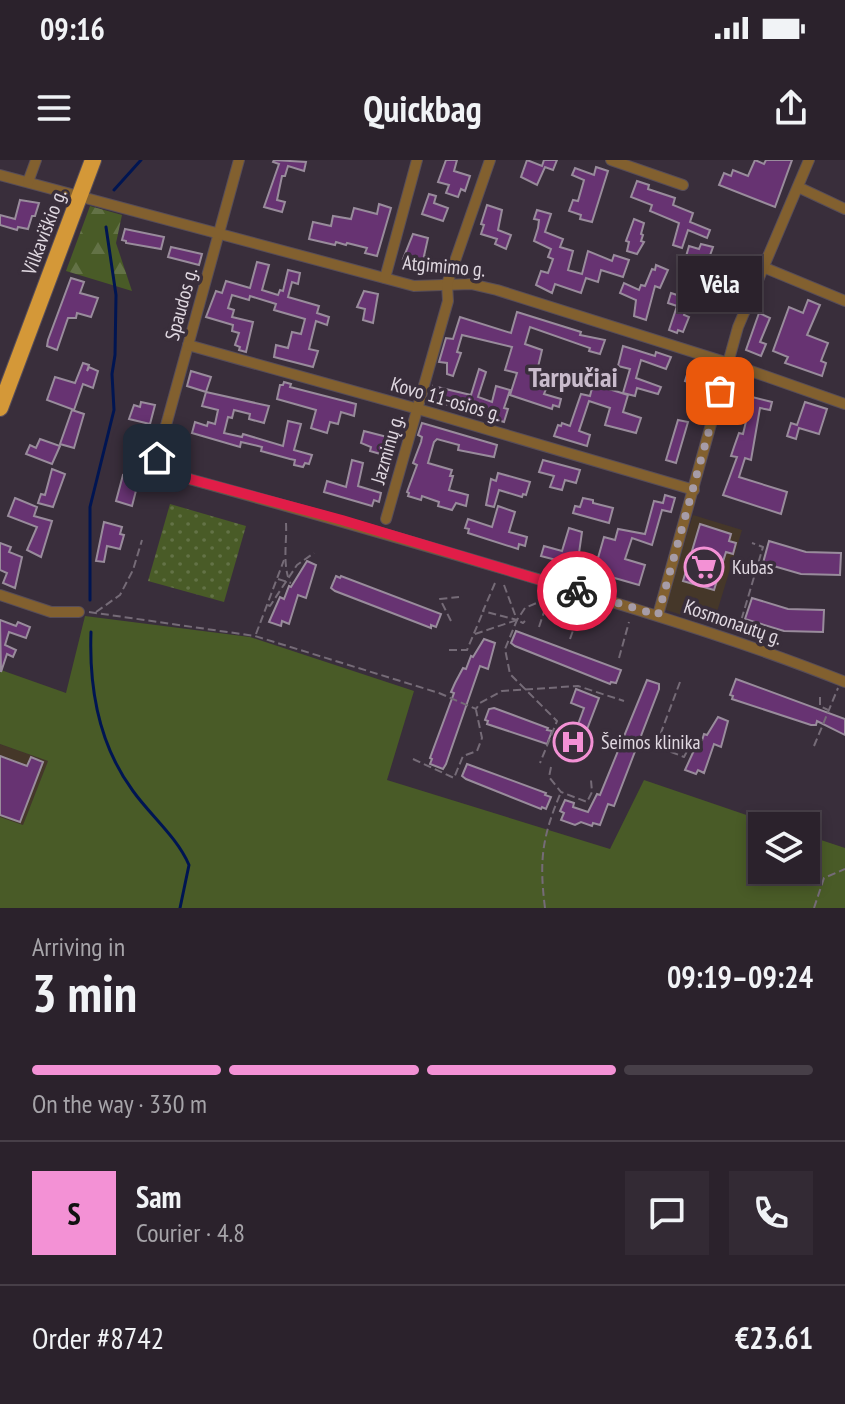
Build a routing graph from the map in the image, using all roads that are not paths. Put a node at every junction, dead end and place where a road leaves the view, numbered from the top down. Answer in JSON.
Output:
{"nodes":[{"id":1,"x":36,"y":160,"type":"edge"},
{"id":2,"x":93,"y":160,"type":"edge"},
{"id":3,"x":239,"y":160,"type":"edge"},
{"id":4,"x":417,"y":160,"type":"edge"},
{"id":5,"x":490,"y":160,"type":"edge"},
{"id":6,"x":611,"y":160,"type":"edge"},
{"id":7,"x":809,"y":160,"type":"edge"},
{"id":8,"x":0,"y":175,"type":"edge"},
{"id":9,"x":28,"y":182,"type":"junction"},
{"id":10,"x":683,"y":185,"type":"dead end"},
{"id":11,"x":798,"y":187,"type":"junction"},
{"id":12,"x":79,"y":196,"type":"junction"},
{"id":13,"x":845,"y":209,"type":"edge"},
{"id":14,"x":219,"y":234,"type":"junction"},
{"id":15,"x":763,"y":267,"type":"junction"},
{"id":16,"x":385,"y":278,"type":"junction"},
{"id":17,"x":447,"y":284,"type":"junction"},
{"id":18,"x":845,"y":301,"type":"edge"},
{"id":19,"x":188,"y":345,"type":"junction"},
{"id":20,"x":728,"y":363,"type":"junction"},
{"id":21,"x":845,"y":404,"type":"edge"},
{"id":22,"x":0,"y":408,"type":"edge"},
{"id":23,"x":418,"y":409,"type":"junction"},
{"id":24,"x":157,"y":458,"type":"joint"},
{"id":25,"x":694,"y":490,"type":"junction"},
{"id":26,"x":386,"y":519,"type":"dead end"},
{"id":27,"x":0,"y":595,"type":"edge"},
{"id":28,"x":79,"y":612,"type":"road end"},
{"id":29,"x":658,"y":615,"type":"junction"},
{"id":30,"x":843,"y":681,"type":"edge"}],
"edges":[{"from":1,"to":9,"type":"street"},
{"from":2,"to":12,"type":"highway","name":"Vilkaviškio g."},
{"from":3,"to":14,"type":"street","name":"Spaudos g."},
{"from":4,"to":16,"type":"street"},
{"from":5,"to":17,"type":"street","name":"Jazminų g."},
{"from":6,"to":10,"type":"street"},
{"from":7,"to":11,"type":"street"},
{"from":8,"to":9,"type":"street","name":"Atgimimo g."},
{"from":9,"to":12,"type":"street","name":"Atgimimo g."},
{"from":11,"to":13,"type":"street"},
{"from":11,"to":15,"type":"street"},
{"from":12,"to":14,"type":"street","name":"Atgimimo g."},
{"from":12,"to":22,"type":"highway","name":"Vilkaviškio g."},
{"from":14,"to":16,"type":"street","name":"Atgimimo g."},
{"from":14,"to":19,"type":"street","name":"Spaudos g."},
{"from":15,"to":18,"type":"street"},
{"from":15,"to":20,"type":"street"},
{"from":16,"to":17,"type":"street","name":"Atgimimo g."},
{"from":17,"to":20,"type":"street","name":"Atgimimo g."},
{"from":17,"to":23,"type":"street","name":"Jazminų g."},
{"from":19,"to":23,"type":"street","name":"Kovo 11-osios g."},
{"from":19,"to":24,"type":"street","name":"Spaudos g."},
{"from":20,"to":21,"type":"street","name":"Atgimimo g."},
{"from":20,"to":25,"type":"street"},
{"from":23,"to":25,"type":"street","name":"Kovo 11-osios g."},
{"from":23,"to":26,"type":"street","name":"Jazminų g."},
{"from":24,"to":29,"type":"street","name":"Kosmonautų g."},
{"from":25,"to":29,"type":"street"},
{"from":27,"to":28,"type":"street"},
{"from":29,"to":30,"type":"street","name":"Kosmonautų g."}]}
